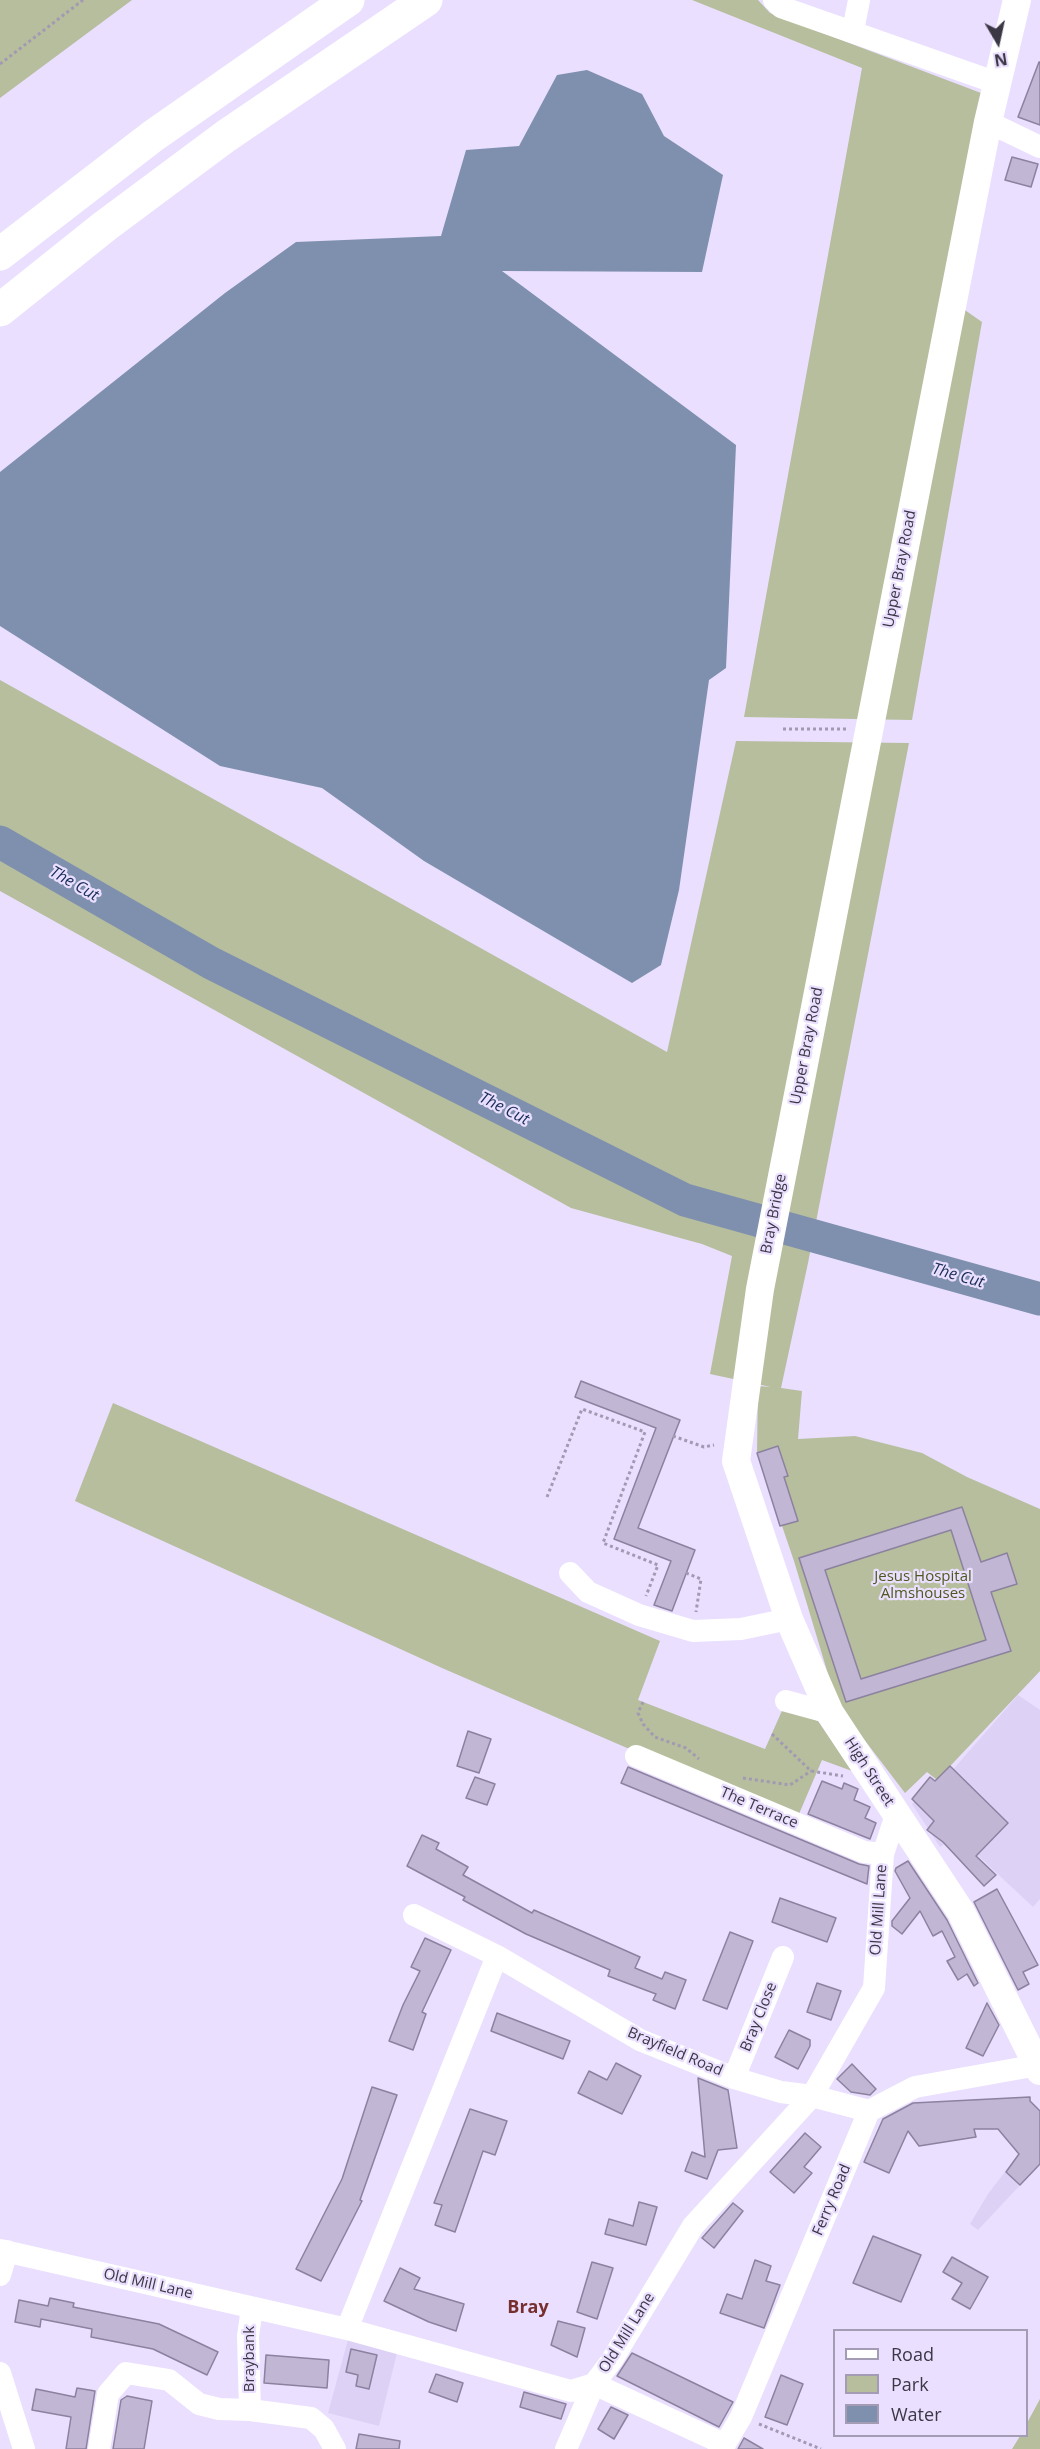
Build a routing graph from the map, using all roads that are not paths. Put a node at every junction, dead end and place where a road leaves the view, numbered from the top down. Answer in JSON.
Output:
{"nodes":[{"id":1,"x":348,"y":0,"type":"edge"},
{"id":2,"x":426,"y":0,"type":"edge"},
{"id":3,"x":774,"y":0,"type":"edge"},
{"id":4,"x":860,"y":0,"type":"edge"},
{"id":5,"x":1017,"y":0,"type":"edge"},
{"id":6,"x":853,"y":32,"type":"junction"},
{"id":7,"x":997,"y":84,"type":"junction"},
{"id":8,"x":988,"y":122,"type":"junction"},
{"id":9,"x":1040,"y":147,"type":"edge"},
{"id":10,"x":0,"y":254,"type":"edge"},
{"id":11,"x":0,"y":310,"type":"edge"},
{"id":12,"x":789,"y":1139,"type":"joint"},
{"id":13,"x":738,"y":1451,"type":"joint"},
{"id":14,"x":570,"y":1573,"type":"dead end"},
{"id":15,"x":789,"y":1619,"type":"junction"},
{"id":16,"x":786,"y":1701,"type":"dead end"},
{"id":17,"x":830,"y":1713,"type":"junction"},
{"id":18,"x":636,"y":1756,"type":"dead end"},
{"id":19,"x":896,"y":1815,"type":"junction"},
{"id":20,"x":883,"y":1854,"type":"junction"},
{"id":21,"x":414,"y":1915,"type":"dead end"},
{"id":22,"x":497,"y":1956,"type":"junction"},
{"id":23,"x":783,"y":1957,"type":"dead end"},
{"id":24,"x":1039,"y":2068,"type":"edge"},
{"id":25,"x":734,"y":2078,"type":"junction"},
{"id":26,"x":812,"y":2096,"type":"junction"},
{"id":27,"x":869,"y":2111,"type":"junction"},
{"id":28,"x":3,"y":2251,"type":"edge"},
{"id":29,"x":0,"y":2275,"type":"edge"},
{"id":30,"x":252,"y":2308,"type":"junction"},
{"id":31,"x":347,"y":2329,"type":"junction"},
{"id":32,"x":0,"y":2373,"type":"edge"},
{"id":33,"x":594,"y":2384,"type":"junction"},
{"id":34,"x":250,"y":2410,"type":"junction"},
{"id":35,"x":723,"y":2446,"type":"edge"},
{"id":36,"x":24,"y":2449,"type":"edge"},
{"id":37,"x":99,"y":2449,"type":"edge"},
{"id":38,"x":335,"y":2449,"type":"edge"},
{"id":39,"x":566,"y":2449,"type":"edge"}],
"edges":[{"from":1,"to":10,"type":"highway"},
{"from":2,"to":11,"type":"highway"},
{"from":3,"to":6,"type":"street"},
{"from":4,"to":6,"type":"street"},
{"from":5,"to":7,"type":"main road","name":"Upper Bray Road"},
{"from":6,"to":7,"type":"street"},
{"from":7,"to":8,"type":"main road","name":"Upper Bray Road"},
{"from":8,"to":9,"type":"street"},
{"from":8,"to":12,"type":"main road","name":"Upper Bray Road"},
{"from":12,"to":13,"type":"main road","name":"Bray Bridge"},
{"from":13,"to":15,"type":"main road","name":"High Street"},
{"from":14,"to":15,"type":"street"},
{"from":15,"to":17,"type":"main road","name":"High Street"},
{"from":16,"to":17,"type":"street"},
{"from":17,"to":19,"type":"main road","name":"High Street"},
{"from":18,"to":20,"type":"street","name":"The Terrace"},
{"from":19,"to":20,"type":"street","name":"Old Mill Lane"},
{"from":19,"to":24,"type":"main road","name":"High Street"},
{"from":20,"to":26,"type":"street","name":"Old Mill Lane"},
{"from":21,"to":22,"type":"street","name":"Brayfield Road"},
{"from":22,"to":25,"type":"street","name":"Brayfield Road"},
{"from":22,"to":31,"type":"street"},
{"from":23,"to":25,"type":"street","name":"Bray Close"},
{"from":24,"to":27,"type":"street"},
{"from":25,"to":26,"type":"street","name":"Brayfield Road"},
{"from":26,"to":27,"type":"street","name":"Brayfield Road"},
{"from":26,"to":33,"type":"street","name":"Old Mill Lane"},
{"from":27,"to":35,"type":"street","name":"Ferry Road"},
{"from":28,"to":29,"type":"street"},
{"from":28,"to":30,"type":"street","name":"Old Mill Lane"},
{"from":30,"to":31,"type":"street","name":"Old Mill Lane"},
{"from":30,"to":34,"type":"street","name":"Braybank"},
{"from":31,"to":33,"type":"street","name":"Old Mill Lane"},
{"from":32,"to":36,"type":"street"},
{"from":33,"to":35,"type":"street"},
{"from":33,"to":39,"type":"street"},
{"from":34,"to":37,"type":"street","name":"Braybank"},
{"from":34,"to":38,"type":"street","name":"Braybank"}]}
